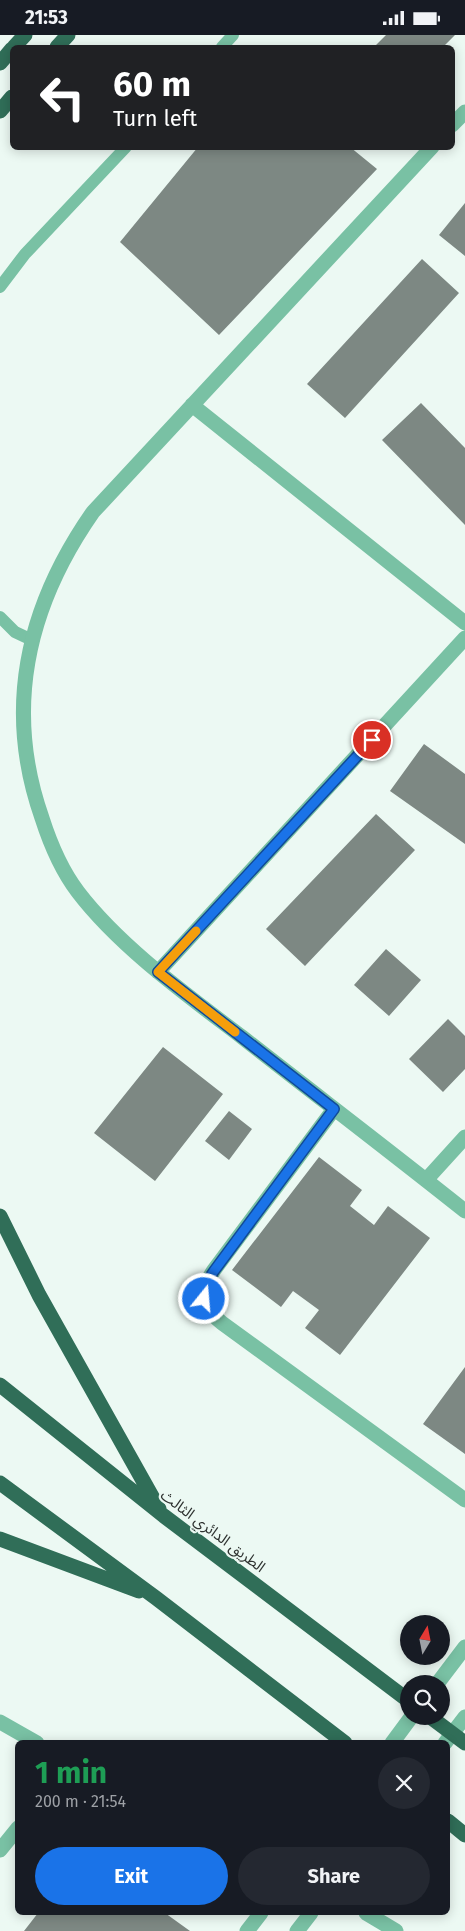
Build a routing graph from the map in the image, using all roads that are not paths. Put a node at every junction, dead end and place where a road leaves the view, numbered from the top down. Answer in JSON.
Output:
{"nodes":[{"id":1,"x":25,"y":35,"type":"edge"},
{"id":2,"x":68,"y":35,"type":"edge"},
{"id":3,"x":233,"y":35,"type":"edge"},
{"id":4,"x":16,"y":45,"type":"edge"},
{"id":5,"x":59,"y":45,"type":"edge"},
{"id":6,"x":224,"y":45,"type":"edge"},
{"id":7,"x":10,"y":51,"type":"edge"},
{"id":8,"x":0,"y":63,"type":"edge"},
{"id":9,"x":6,"y":104,"type":"edge"},
{"id":10,"x":465,"y":112,"type":"edge"},
{"id":11,"x":0,"y":119,"type":"edge"},
{"id":12,"x":455,"y":122,"type":"edge"},
{"id":13,"x":123,"y":150,"type":"edge"},
{"id":14,"x":429,"y":150,"type":"edge"},
{"id":15,"x":0,"y":287,"type":"edge"},
{"id":16,"x":192,"y":405,"type":"junction"},
{"id":17,"x":0,"y":617,"type":"edge"},
{"id":18,"x":465,"y":623,"type":"edge"},
{"id":19,"x":465,"y":638,"type":"edge"},
{"id":20,"x":32,"y":640,"type":"junction"},
{"id":21,"x":158,"y":972,"type":"junction"},
{"id":22,"x":334,"y":1109,"type":"junction"},
{"id":23,"x":465,"y":1137,"type":"edge"},
{"id":24,"x":426,"y":1180,"type":"junction"},
{"id":25,"x":465,"y":1211,"type":"edge"},
{"id":26,"x":0,"y":1216,"type":"edge"},
{"id":27,"x":0,"y":1385,"type":"edge"},
{"id":28,"x":0,"y":1483,"type":"edge"},
{"id":29,"x":465,"y":1500,"type":"edge"},
{"id":30,"x":164,"y":1516,"type":"junction"},
{"id":31,"x":0,"y":1539,"type":"edge"},
{"id":32,"x":156,"y":1598,"type":"junction"},
{"id":33,"x":465,"y":1647,"type":"edge"},
{"id":34,"x":444,"y":1675,"type":"edge"},
{"id":35,"x":400,"y":1694,"type":"edge"},
{"id":36,"x":465,"y":1717,"type":"edge"},
{"id":37,"x":0,"y":1722,"type":"edge"},
{"id":38,"x":405,"y":1725,"type":"edge"},
{"id":39,"x":441,"y":1725,"type":"edge"},
{"id":40,"x":32,"y":1740,"type":"edge"},
{"id":41,"x":341,"y":1740,"type":"edge"},
{"id":42,"x":394,"y":1740,"type":"edge"},
{"id":43,"x":447,"y":1740,"type":"edge"},
{"id":44,"x":465,"y":1743,"type":"edge"},
{"id":45,"x":450,"y":1823,"type":"edge"},
{"id":46,"x":15,"y":1832,"type":"edge"},
{"id":47,"x":465,"y":1835,"type":"edge"},
{"id":48,"x":0,"y":1850,"type":"edge"},
{"id":49,"x":259,"y":1915,"type":"edge"},
{"id":50,"x":309,"y":1915,"type":"edge"},
{"id":51,"x":369,"y":1915,"type":"edge"},
{"id":52,"x":247,"y":1931,"type":"edge"},
{"id":53,"x":297,"y":1931,"type":"edge"},
{"id":54,"x":396,"y":1931,"type":"edge"}],
"edges":[{"from":1,"to":4,"type":"highway"},
{"from":2,"to":5,"type":"highway"},
{"from":3,"to":6,"type":"lane"},
{"from":7,"to":8,"type":"highway"},
{"from":9,"to":11,"type":"highway"},
{"from":10,"to":12,"type":"street"},
{"from":13,"to":15,"type":"lane"},
{"from":14,"to":16,"type":"street"},
{"from":16,"to":18,"type":"street"},
{"from":16,"to":20,"type":"street"},
{"from":17,"to":20,"type":"lane"},
{"from":19,"to":21,"type":"street"},
{"from":20,"to":21,"type":"street"},
{"from":21,"to":22,"type":"street"},
{"from":22,"to":24,"type":"street"},
{"from":22,"to":29,"type":"street"},
{"from":23,"to":24,"type":"street"},
{"from":24,"to":25,"type":"street"},
{"from":26,"to":30,"type":"highway"},
{"from":27,"to":30,"type":"highway","name":"الطريق الدائري الثالث"},
{"from":28,"to":32,"type":"highway"},
{"from":30,"to":35,"type":"highway","name":"الطريق الدائري الثالث"},
{"from":31,"to":32,"type":"highway"},
{"from":32,"to":41,"type":"highway"},
{"from":33,"to":34,"type":"street"},
{"from":36,"to":43,"type":"street"},
{"from":37,"to":40,"type":"street"},
{"from":38,"to":42,"type":"street"},
{"from":39,"to":44,"type":"highway","bridge":true},
{"from":45,"to":47,"type":"highway"},
{"from":46,"to":48,"type":"street"},
{"from":49,"to":52,"type":"street"},
{"from":50,"to":53,"type":"street"},
{"from":51,"to":54,"type":"street"}]}
